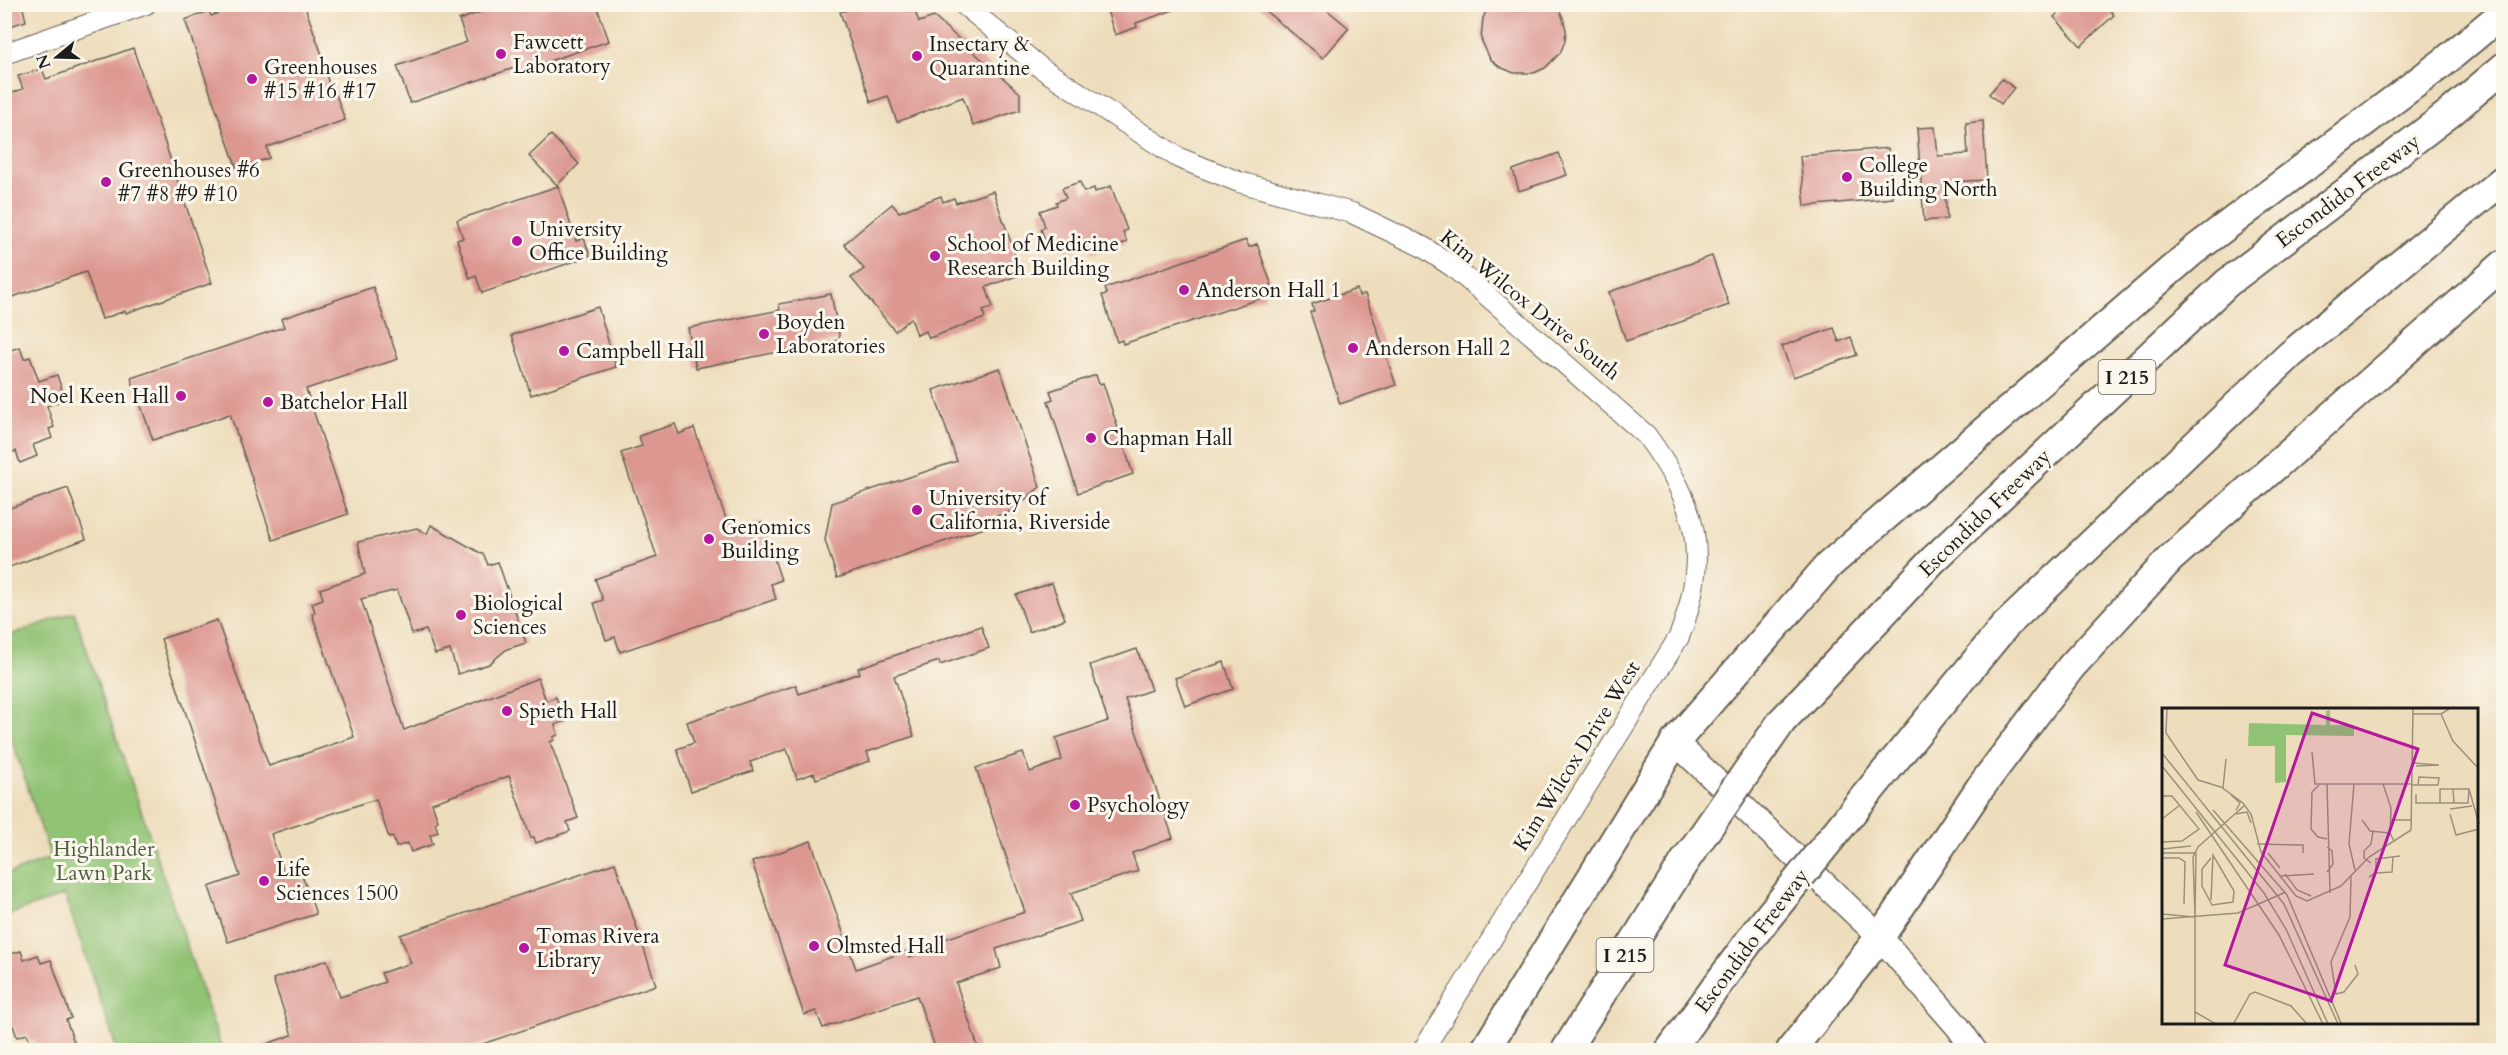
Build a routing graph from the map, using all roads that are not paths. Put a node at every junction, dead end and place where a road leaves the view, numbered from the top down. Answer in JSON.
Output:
{"nodes":[{"id":1,"x":146,"y":4,"type":"edge"},
{"id":2,"x":963,"y":4,"type":"edge"},
{"id":3,"x":2504,"y":12,"type":"edge"},
{"id":4,"x":4,"y":54,"type":"edge"},
{"id":5,"x":2504,"y":67,"type":"edge"},
{"id":6,"x":2504,"y":180,"type":"edge"},
{"id":7,"x":2504,"y":264,"type":"edge"},
{"id":8,"x":1670,"y":467,"type":"joint"},
{"id":9,"x":1675,"y":742,"type":"junction"},
{"id":10,"x":1880,"y":937,"type":"junction"},
{"id":11,"x":1423,"y":1050,"type":"edge"},
{"id":12,"x":1485,"y":1050,"type":"edge"},
{"id":13,"x":1566,"y":1050,"type":"edge"},
{"id":14,"x":1670,"y":1050,"type":"edge"},
{"id":15,"x":1791,"y":1050,"type":"edge"},
{"id":16,"x":1974,"y":1050,"type":"edge"}],
"edges":[{"from":1,"to":4,"type":"street"},
{"from":2,"to":8,"type":"street","name":"Kim Wilcox Drive South"},
{"from":3,"to":9,"type":"highway"},
{"from":5,"to":13,"type":"highway","name":"Escondido Freeway","number":"I 215","bridge":true},
{"from":6,"to":14,"type":"highway","name":"Escondido Freeway","bridge":true},
{"from":7,"to":10,"type":"highway"},
{"from":8,"to":11,"type":"street","name":"Kim Wilcox Drive West"},
{"from":9,"to":10,"type":"main road"},
{"from":9,"to":12,"type":"highway"},
{"from":10,"to":15,"type":"highway"},
{"from":10,"to":16,"type":"main road"}]}
